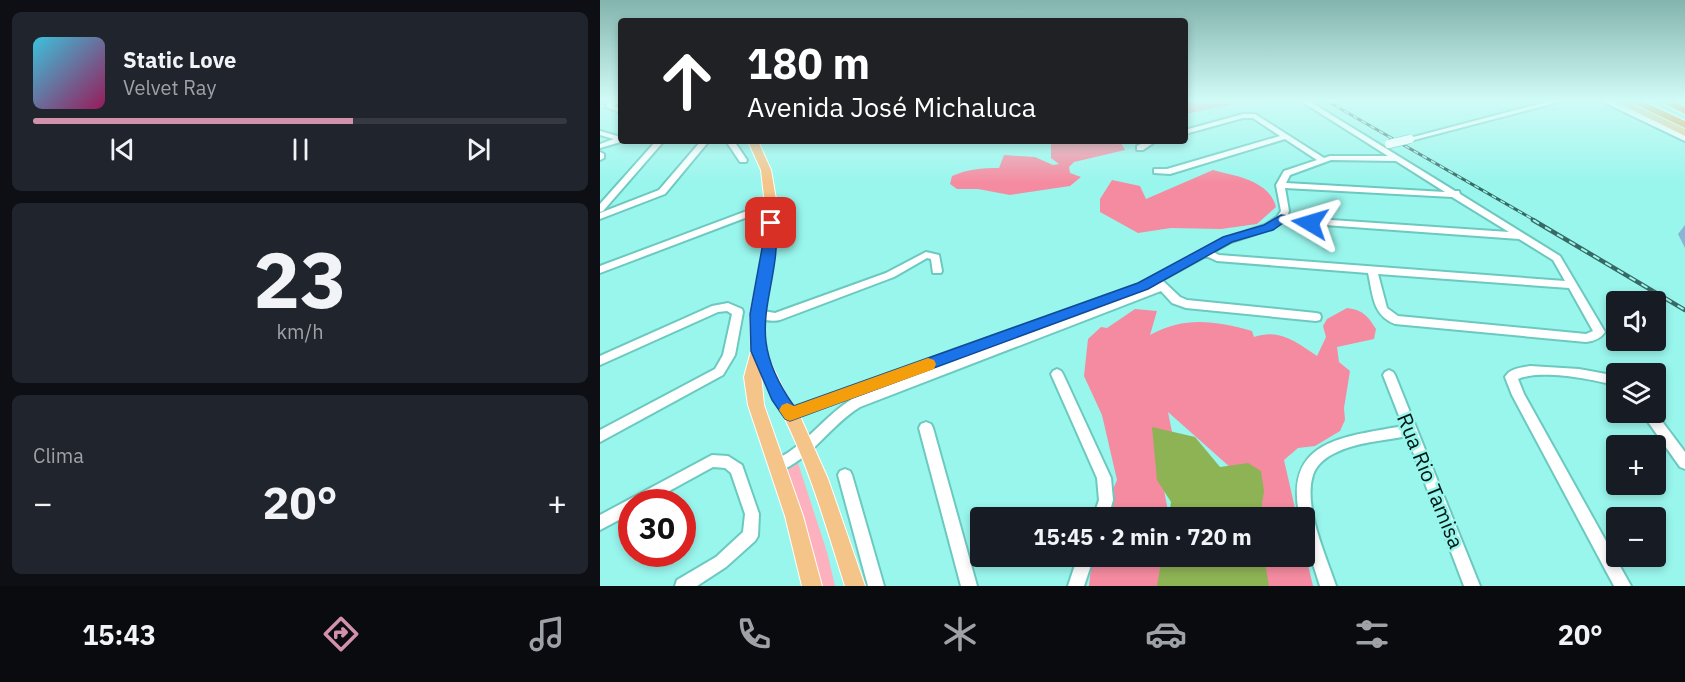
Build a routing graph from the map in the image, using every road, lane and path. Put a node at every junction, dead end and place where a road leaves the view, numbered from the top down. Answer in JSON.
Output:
{"nodes":[{"id":1,"x":1274,"y":128,"type":"edge"},
{"id":2,"x":1350,"y":128,"type":"edge"},
{"id":3,"x":1452,"y":128,"type":"edge"},
{"id":4,"x":1662,"y":128,"type":"edge"},
{"id":5,"x":600,"y":133,"type":"edge"},
{"id":6,"x":1360,"y":134,"type":"junction"},
{"id":7,"x":1286,"y":136,"type":"junction"},
{"id":8,"x":618,"y":139,"type":"edge"},
{"id":9,"x":1685,"y":139,"type":"edge"},
{"id":10,"x":618,"y":141,"type":"edge"},
{"id":11,"x":657,"y":144,"type":"edge"},
{"id":12,"x":702,"y":144,"type":"edge"},
{"id":13,"x":732,"y":144,"type":"edge"},
{"id":14,"x":754,"y":144,"type":"edge"},
{"id":15,"x":1147,"y":144,"type":"edge"},
{"id":16,"x":600,"y":146,"type":"edge"},
{"id":17,"x":1140,"y":148,"type":"dead end"},
{"id":18,"x":1400,"y":159,"type":"junction"},
{"id":19,"x":743,"y":160,"type":"dead end"},
{"id":20,"x":1322,"y":160,"type":"junction"},
{"id":21,"x":1157,"y":171,"type":"dead end"},
{"id":22,"x":1280,"y":185,"type":"junction"},
{"id":23,"x":1456,"y":193,"type":"junction"},
{"id":24,"x":771,"y":205,"type":"junction"},
{"id":25,"x":600,"y":208,"type":"edge"},
{"id":26,"x":600,"y":216,"type":"edge"},
{"id":27,"x":1281,"y":219,"type":"junction"},
{"id":28,"x":1523,"y":236,"type":"junction"},
{"id":29,"x":1208,"y":253,"type":"junction"},
{"id":30,"x":600,"y":270,"type":"edge"},
{"id":31,"x":1372,"y":270,"type":"junction"},
{"id":32,"x":937,"y":271,"type":"dead end"},
{"id":33,"x":1159,"y":284,"type":"junction"},
{"id":34,"x":1573,"y":285,"type":"junction"},
{"id":35,"x":757,"y":314,"type":"junction"},
{"id":36,"x":1316,"y":317,"type":"dead end"},
{"id":37,"x":758,"y":351,"type":"junction"},
{"id":38,"x":600,"y":361,"type":"edge"},
{"id":39,"x":1057,"y":374,"type":"dead end"},
{"id":40,"x":1389,"y":375,"type":"dead end"},
{"id":41,"x":1606,"y":378,"type":"edge"},
{"id":42,"x":778,"y":396,"type":"junction"},
{"id":43,"x":756,"y":405,"type":"junction"},
{"id":44,"x":790,"y":414,"type":"junction"},
{"id":45,"x":1655,"y":423,"type":"edge"},
{"id":46,"x":926,"y":428,"type":"dead end"},
{"id":47,"x":1410,"y":430,"type":"junction"},
{"id":48,"x":600,"y":436,"type":"edge"},
{"id":49,"x":805,"y":447,"type":"junction"},
{"id":50,"x":1685,"y":463,"type":"edge"},
{"id":51,"x":777,"y":466,"type":"junction"},
{"id":52,"x":845,"y":475,"type":"dead end"},
{"id":53,"x":660,"y":489,"type":"edge"},
{"id":54,"x":1104,"y":507,"type":"edge"},
{"id":55,"x":618,"y":513,"type":"edge"},
{"id":56,"x":600,"y":523,"type":"edge"},
{"id":57,"x":1082,"y":567,"type":"edge"},
{"id":58,"x":683,"y":586,"type":"edge"},
{"id":59,"x":812,"y":586,"type":"edge"},
{"id":60,"x":855,"y":586,"type":"edge"},
{"id":61,"x":876,"y":586,"type":"edge"},
{"id":62,"x":969,"y":586,"type":"edge"},
{"id":63,"x":1076,"y":586,"type":"edge"},
{"id":64,"x":1328,"y":586,"type":"edge"},
{"id":65,"x":1472,"y":586,"type":"edge"},
{"id":66,"x":1623,"y":586,"type":"edge"}],
"edges":[{"from":1,"to":7,"type":"street"},
{"from":2,"to":6,"type":"street"},
{"from":3,"to":6,"type":"street","bridge":true},
{"from":4,"to":9,"type":"street"},
{"from":5,"to":8,"type":"street"},
{"from":6,"to":18,"type":"street"},
{"from":7,"to":20,"type":"street"},
{"from":7,"to":21,"type":"street"},
{"from":10,"to":16,"type":"street"},
{"from":11,"to":25,"type":"street"},
{"from":12,"to":26,"type":"street"},
{"from":13,"to":19,"type":"street"},
{"from":14,"to":24,"type":"main road"},
{"from":15,"to":17,"type":"street"},
{"from":18,"to":20,"type":"street"},
{"from":18,"to":23,"type":"street"},
{"from":20,"to":22,"type":"street"},
{"from":22,"to":23,"type":"street"},
{"from":22,"to":27,"type":"street"},
{"from":23,"to":28,"type":"street"},
{"from":24,"to":30,"type":"street"},
{"from":24,"to":35,"type":"main road"},
{"from":27,"to":28,"type":"street"},
{"from":27,"to":29,"type":"street"},
{"from":28,"to":34,"type":"street"},
{"from":29,"to":31,"type":"street"},
{"from":29,"to":33,"type":"street"},
{"from":31,"to":34,"type":"street"},
{"from":31,"to":34,"type":"street"},
{"from":32,"to":35,"type":"street"},
{"from":33,"to":36,"type":"street"},
{"from":33,"to":44,"type":"street"},
{"from":33,"to":49,"type":"street"},
{"from":35,"to":37,"type":"main road"},
{"from":37,"to":42,"type":"main road"},
{"from":37,"to":43,"type":"main road"},
{"from":38,"to":48,"type":"street"},
{"from":39,"to":54,"type":"street"},
{"from":40,"to":47,"type":"street","name":"Rua Rio Tamisa"},
{"from":41,"to":66,"type":"street"},
{"from":42,"to":43,"type":"main road"},
{"from":42,"to":44,"type":"main road"},
{"from":43,"to":51,"type":"main road"},
{"from":44,"to":49,"type":"main road"},
{"from":45,"to":50,"type":"street"},
{"from":46,"to":62,"type":"street"},
{"from":47,"to":64,"type":"street"},
{"from":47,"to":65,"type":"street","name":"Rua Rio Tamisa"},
{"from":49,"to":51,"type":"street"},
{"from":49,"to":60,"type":"main road"},
{"from":51,"to":59,"type":"main road"},
{"from":52,"to":61,"type":"street"},
{"from":53,"to":58,"type":"street"},
{"from":55,"to":56,"type":"street"},
{"from":57,"to":63,"type":"street"}]}
